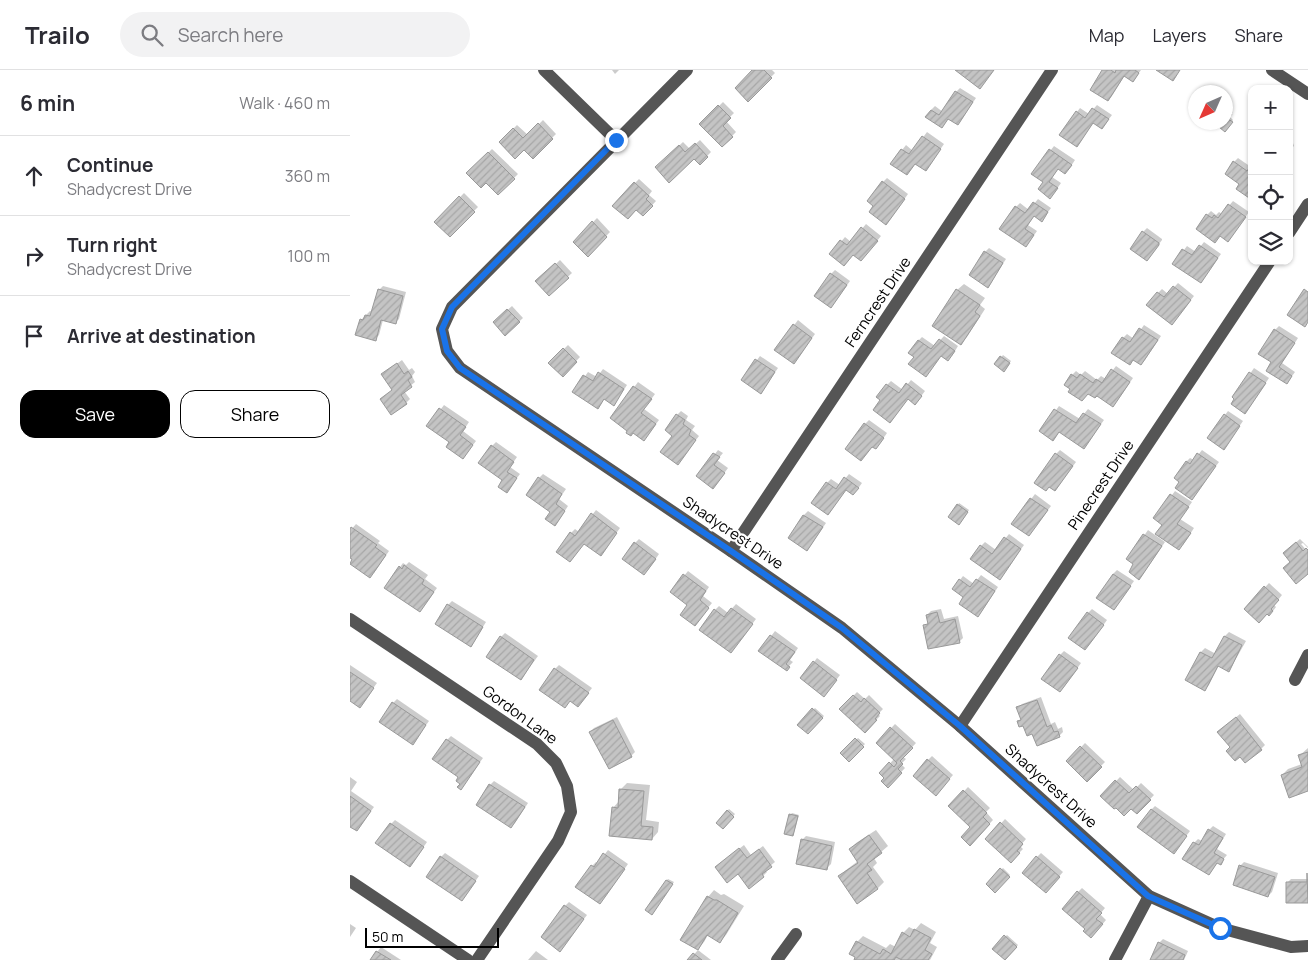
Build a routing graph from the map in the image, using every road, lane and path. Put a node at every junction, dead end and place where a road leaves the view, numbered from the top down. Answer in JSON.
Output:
{"nodes":[{"id":1,"x":544,"y":70,"type":"edge"},
{"id":2,"x":687,"y":70,"type":"edge"},
{"id":3,"x":1052,"y":70,"type":"edge"},
{"id":4,"x":1272,"y":70,"type":"edge"},
{"id":5,"x":1308,"y":94,"type":"edge"},
{"id":6,"x":616,"y":140,"type":"junction"},
{"id":7,"x":1308,"y":204,"type":"edge"},
{"id":8,"x":1293,"y":227,"type":"edge"},
{"id":9,"x":1267,"y":265,"type":"edge"},
{"id":10,"x":731,"y":551,"type":"junction"},
{"id":11,"x":350,"y":619,"type":"edge"},
{"id":12,"x":1308,"y":655,"type":"edge"},
{"id":13,"x":1295,"y":680,"type":"dead end"},
{"id":14,"x":960,"y":726,"type":"junction"},
{"id":15,"x":350,"y":881,"type":"edge"},
{"id":16,"x":1148,"y":896,"type":"junction"},
{"id":17,"x":796,"y":934,"type":"dead end"},
{"id":18,"x":1308,"y":946,"type":"edge"},
{"id":19,"x":468,"y":960,"type":"edge"},
{"id":20,"x":477,"y":960,"type":"edge"},
{"id":21,"x":778,"y":960,"type":"edge"},
{"id":22,"x":1115,"y":960,"type":"edge"}],
"edges":[{"from":1,"to":6,"type":"street"},
{"from":2,"to":6,"type":"street","name":"Shadycrest Drive"},
{"from":3,"to":10,"type":"street","name":"Ferncrest Drive"},
{"from":4,"to":5,"type":"street"},
{"from":6,"to":10,"type":"street","name":"Shadycrest Drive"},
{"from":7,"to":8,"type":"street"},
{"from":9,"to":14,"type":"street","name":"Pinecrest Drive"},
{"from":10,"to":14,"type":"street","name":"Shadycrest Drive"},
{"from":11,"to":20,"type":"street","name":"Gordon Lane"},
{"from":12,"to":13,"type":"street"},
{"from":14,"to":16,"type":"street","name":"Shadycrest Drive"},
{"from":15,"to":19,"type":"street"},
{"from":16,"to":18,"type":"street","name":"Shadycrest Drive"},
{"from":16,"to":22,"type":"street"},
{"from":17,"to":21,"type":"street"}]}
